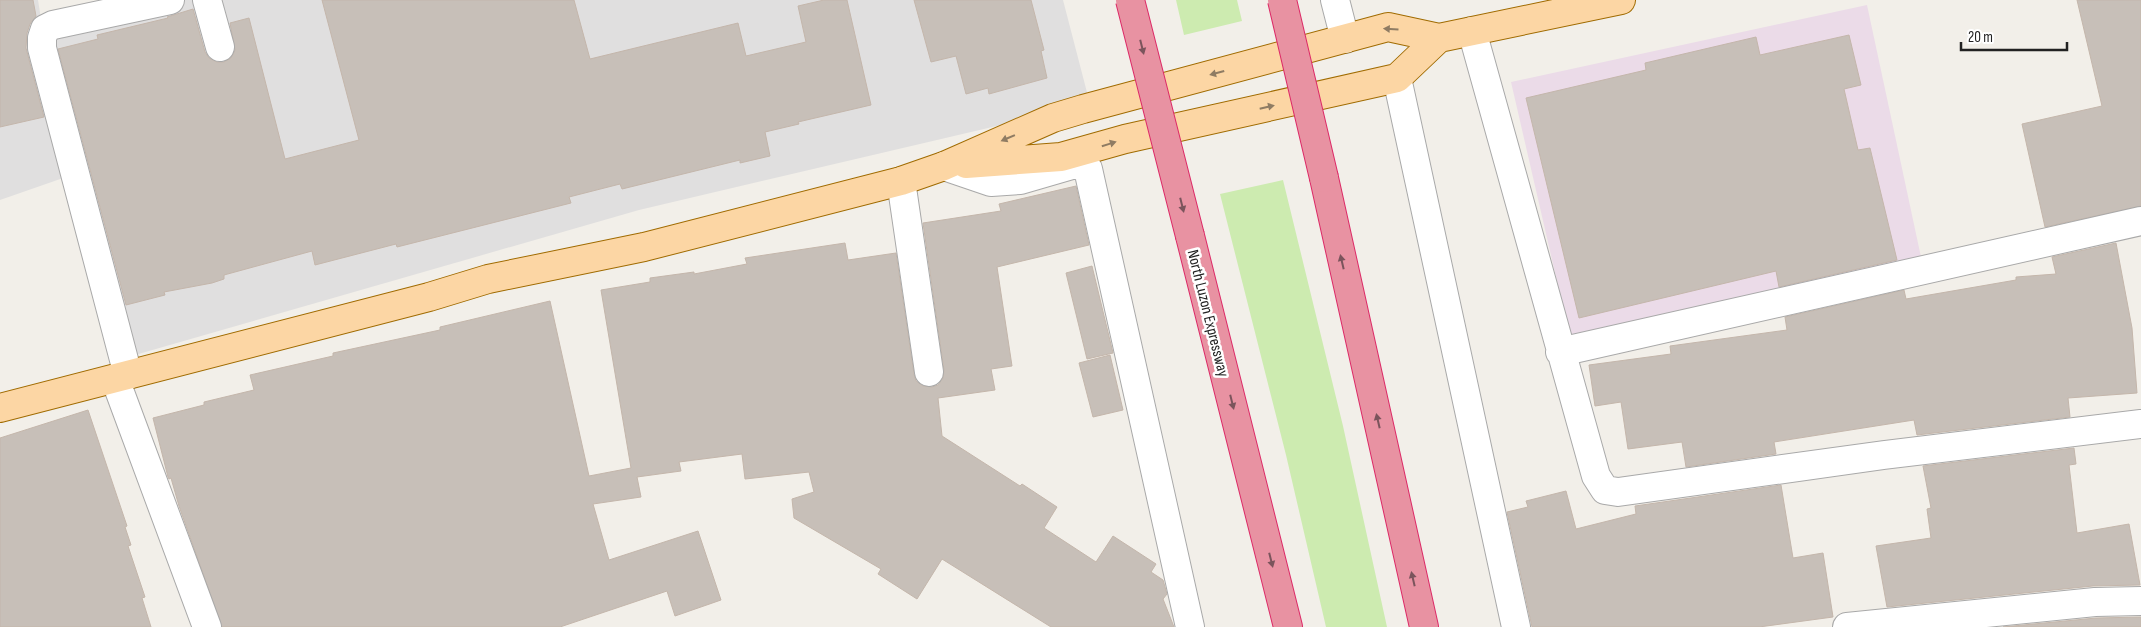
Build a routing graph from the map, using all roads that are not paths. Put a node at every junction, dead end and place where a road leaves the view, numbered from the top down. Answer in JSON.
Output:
{"nodes":[{"id":1,"x":170,"y":0,"type":"edge"},
{"id":2,"x":207,"y":0,"type":"edge"},
{"id":3,"x":1130,"y":0,"type":"edge"},
{"id":4,"x":1282,"y":0,"type":"edge"},
{"id":5,"x":1335,"y":0,"type":"edge"},
{"id":6,"x":1621,"y":0,"type":"edge"},
{"id":7,"x":1472,"y":31,"type":"junction"},
{"id":8,"x":1438,"y":38,"type":"junction"},
{"id":9,"x":1345,"y":39,"type":"junction"},
{"id":10,"x":220,"y":47,"type":"dead end"},
{"id":11,"x":1397,"y":78,"type":"junction"},
{"id":12,"x":944,"y":166,"type":"junction"},
{"id":13,"x":901,"y":181,"type":"junction"},
{"id":14,"x":2141,"y":221,"type":"edge"},
{"id":15,"x":1560,"y":352,"type":"junction"},
{"id":16,"x":929,"y":372,"type":"dead end"},
{"id":17,"x":121,"y":377,"type":"junction"},
{"id":18,"x":0,"y":408,"type":"edge"},
{"id":19,"x":2141,"y":424,"type":"edge"},
{"id":20,"x":2141,"y":601,"type":"edge"},
{"id":21,"x":207,"y":627,"type":"edge"},
{"id":22,"x":1190,"y":627,"type":"edge"},
{"id":23,"x":1288,"y":627,"type":"edge"},
{"id":24,"x":1424,"y":627,"type":"edge"},
{"id":25,"x":1516,"y":627,"type":"edge"},
{"id":26,"x":1847,"y":627,"type":"edge"}],
"edges":[{"from":1,"to":17,"type":"street"},
{"from":2,"to":10,"type":"street"},
{"from":3,"to":23,"type":"highway","name":"North Luzon Expressway","one_way":true,"bridge":true},
{"from":24,"to":4,"type":"highway","one_way":true,"bridge":true},
{"from":5,"to":9,"type":"street"},
{"from":6,"to":7,"type":"main road"},
{"from":7,"to":8,"type":"main road"},
{"from":7,"to":15,"type":"street"},
{"from":8,"to":9,"type":"main road","one_way":true},
{"from":8,"to":11,"type":"main road"},
{"from":9,"to":12,"type":"main road","one_way":true},
{"from":12,"to":11,"type":"main road","one_way":true},
{"from":11,"to":25,"type":"street"},
{"from":12,"to":13,"type":"main road"},
{"from":12,"to":22,"type":"street"},
{"from":13,"to":16,"type":"street"},
{"from":13,"to":17,"type":"main road"},
{"from":14,"to":15,"type":"street"},
{"from":15,"to":19,"type":"street"},
{"from":17,"to":18,"type":"main road"},
{"from":17,"to":21,"type":"street"},
{"from":20,"to":26,"type":"street"}]}
